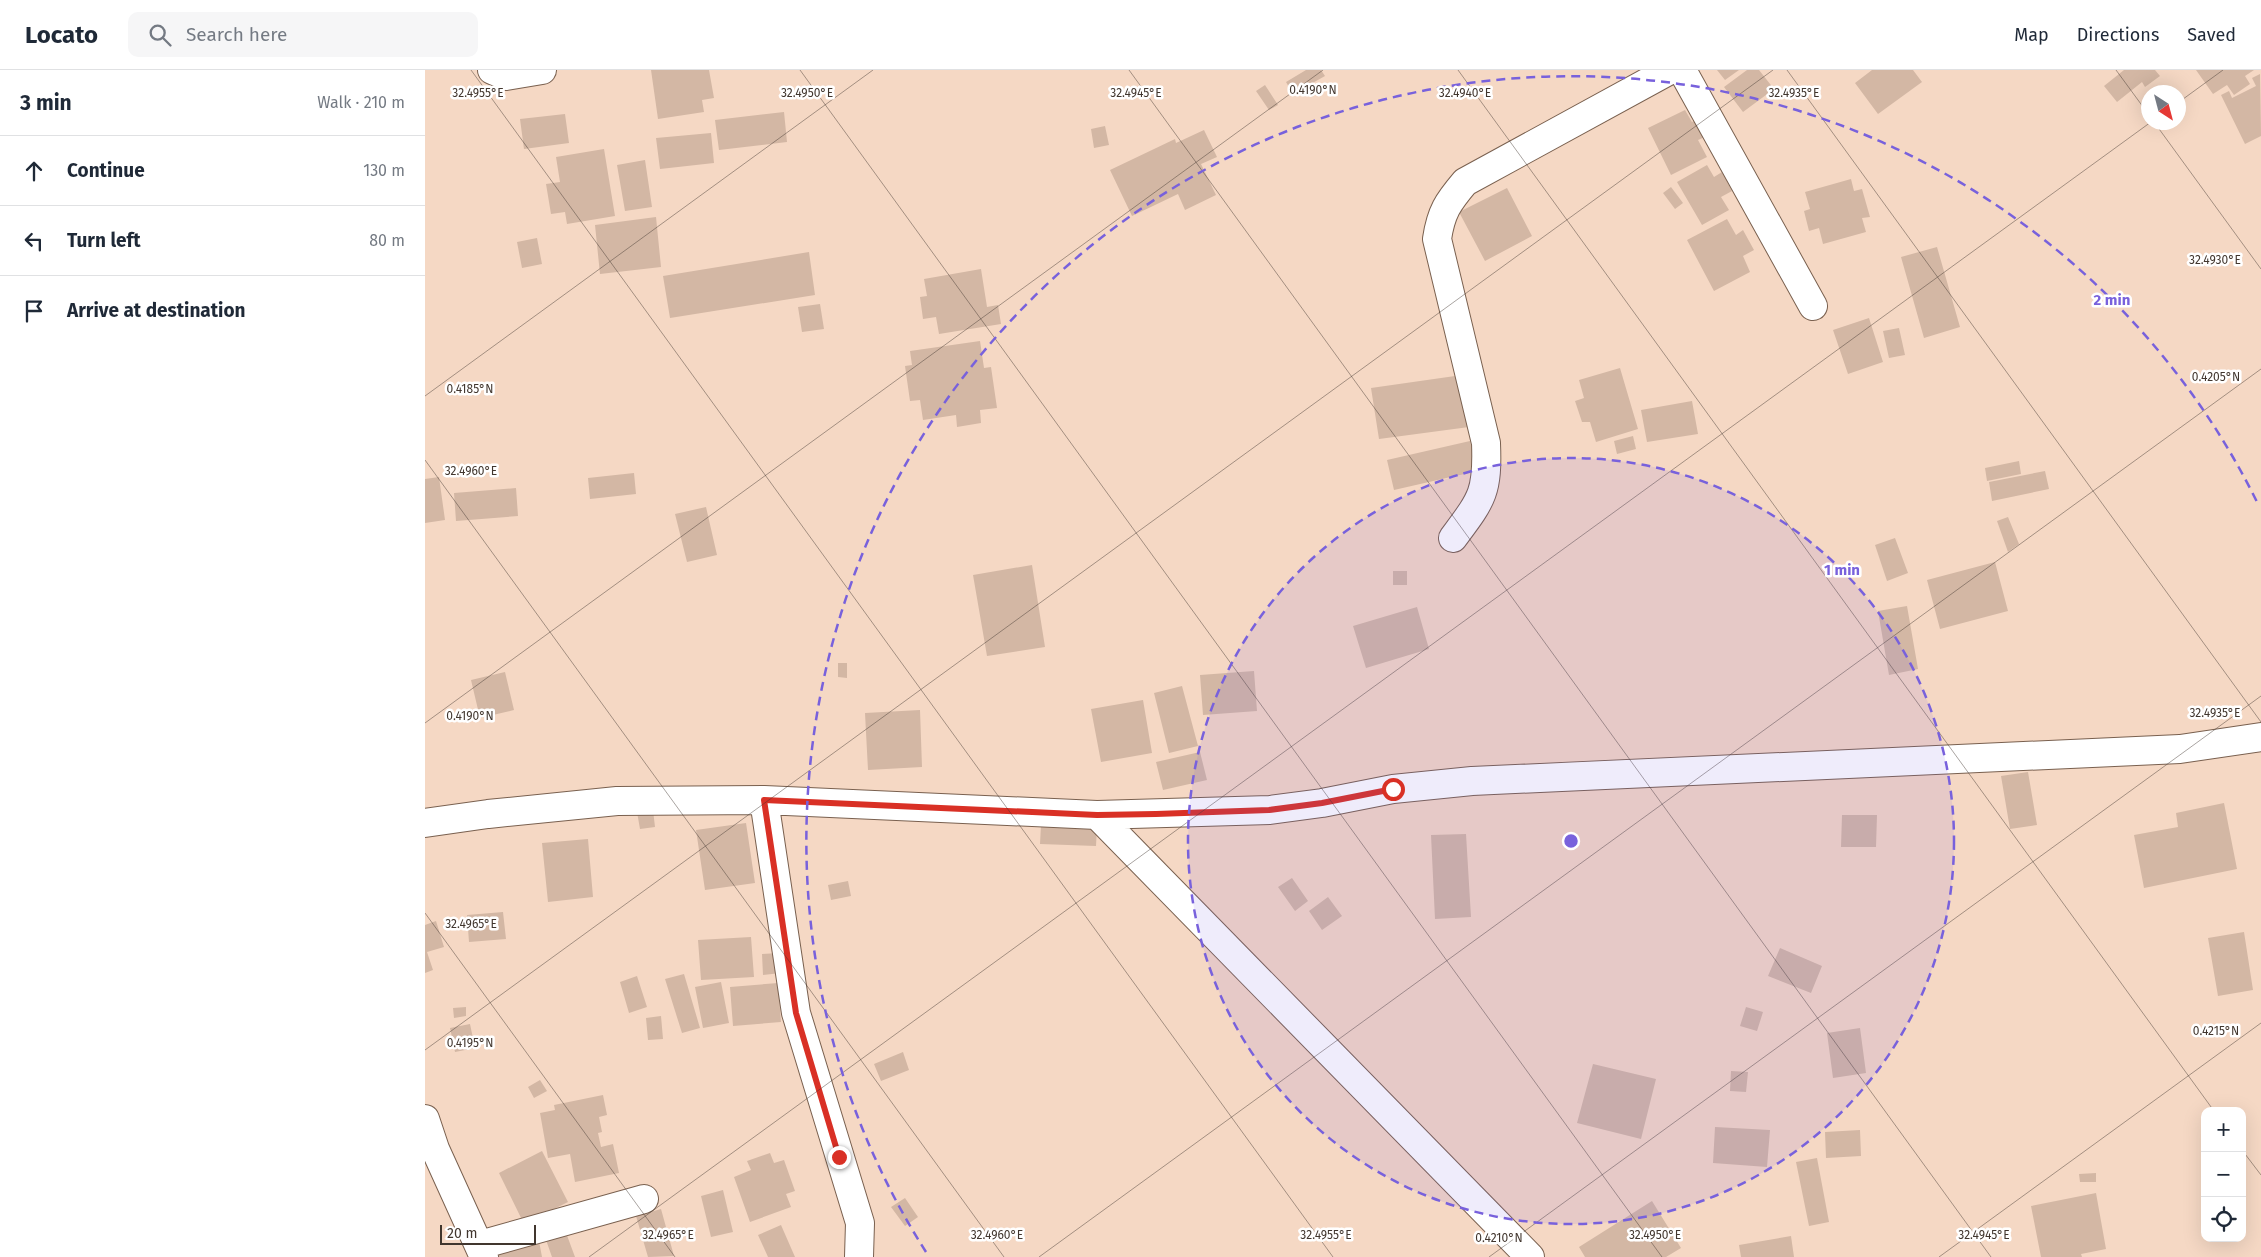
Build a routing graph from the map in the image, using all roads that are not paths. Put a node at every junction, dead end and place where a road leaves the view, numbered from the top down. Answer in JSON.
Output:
{"nodes":[{"id":1,"x":492,"y":70,"type":"edge"},
{"id":2,"x":542,"y":70,"type":"edge"},
{"id":3,"x":1670,"y":70,"type":"edge"},
{"id":4,"x":1681,"y":70,"type":"edge"},
{"id":5,"x":1813,"y":306,"type":"dead end"},
{"id":6,"x":1453,"y":538,"type":"dead end"},
{"id":7,"x":2261,"y":737,"type":"edge"},
{"id":8,"x":764,"y":800,"type":"junction"},
{"id":9,"x":1097,"y":815,"type":"junction"},
{"id":10,"x":425,"y":823,"type":"edge"},
{"id":11,"x":425,"y":1119,"type":"edge"},
{"id":12,"x":643,"y":1199,"type":"dead end"},
{"id":13,"x":482,"y":1251,"type":"edge"},
{"id":14,"x":859,"y":1257,"type":"edge"},
{"id":15,"x":1529,"y":1257,"type":"edge"}],
"edges":[{"from":1,"to":2,"type":"street"},
{"from":3,"to":6,"type":"street"},
{"from":4,"to":5,"type":"street"},
{"from":7,"to":9,"type":"street"},
{"from":8,"to":9,"type":"street"},
{"from":8,"to":10,"type":"street"},
{"from":8,"to":14,"type":"street"},
{"from":9,"to":15,"type":"street"},
{"from":11,"to":13,"type":"street"},
{"from":12,"to":13,"type":"street"}]}
